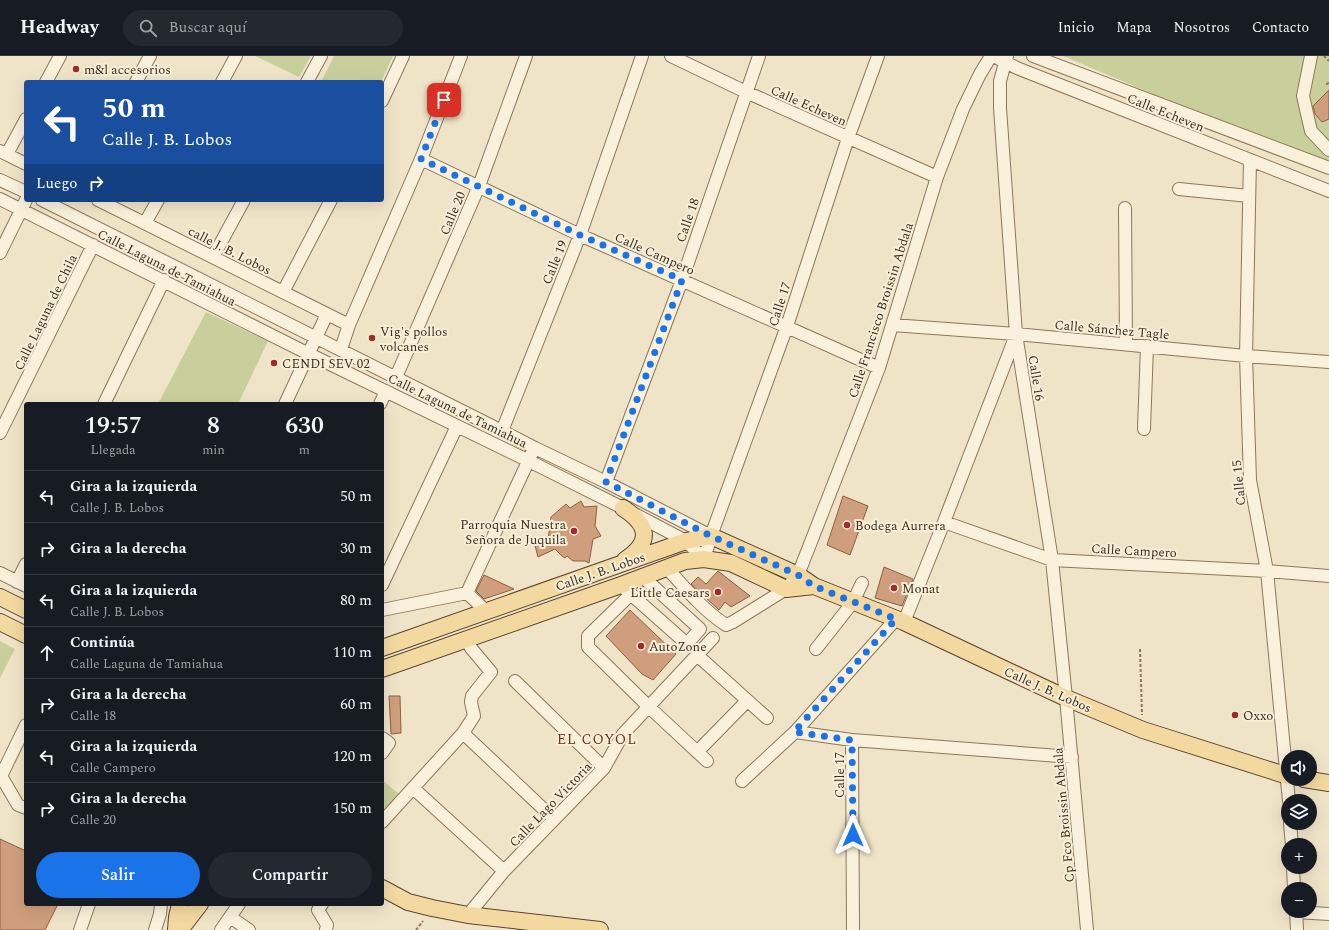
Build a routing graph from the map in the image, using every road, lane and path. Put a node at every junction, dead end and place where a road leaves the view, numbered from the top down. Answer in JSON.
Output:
{"nodes":[{"id":1,"x":60,"y":56,"type":"edge"},
{"id":2,"x":150,"y":56,"type":"edge"},
{"id":3,"x":236,"y":56,"type":"edge"},
{"id":4,"x":321,"y":56,"type":"edge"},
{"id":5,"x":403,"y":56,"type":"edge"},
{"id":6,"x":461,"y":56,"type":"edge"},
{"id":7,"x":526,"y":56,"type":"edge"},
{"id":8,"x":642,"y":56,"type":"edge"},
{"id":9,"x":671,"y":56,"type":"edge"},
{"id":10,"x":759,"y":56,"type":"edge"},
{"id":11,"x":878,"y":56,"type":"edge"},
{"id":12,"x":993,"y":56,"type":"edge"},
{"id":13,"x":1034,"y":56,"type":"edge"},
{"id":14,"x":1311,"y":56,"type":"edge"},
{"id":15,"x":1324,"y":56,"type":"edge"},
{"id":16,"x":1006,"y":59,"type":"edge"},
{"id":17,"x":1329,"y":61,"type":"edge"},
{"id":18,"x":47,"y":80,"type":"edge"},
{"id":19,"x":137,"y":80,"type":"edge"},
{"id":20,"x":223,"y":80,"type":"edge"},
{"id":21,"x":308,"y":80,"type":"edge"},
{"id":22,"x":746,"y":92,"type":"junction"},
{"id":23,"x":1130,"y":93,"type":"junction"},
{"id":24,"x":384,"y":97,"type":"edge"},
{"id":25,"x":1124,"y":110,"type":"junction"},
{"id":26,"x":24,"y":122,"type":"edge"},
{"id":27,"x":848,"y":138,"type":"junction"},
{"id":28,"x":1329,"y":150,"type":"edge"},
{"id":29,"x":4,"y":153,"type":"edge"},
{"id":30,"x":421,"y":159,"type":"junction"},
{"id":31,"x":1250,"y":160,"type":"junction"},
{"id":32,"x":24,"y":163,"type":"edge"},
{"id":33,"x":1329,"y":168,"type":"edge"},
{"id":34,"x":937,"y":177,"type":"junction"},
{"id":35,"x":0,"y":180,"type":"edge"},
{"id":36,"x":479,"y":186,"type":"junction"},
{"id":37,"x":1179,"y":189,"type":"dead end"},
{"id":38,"x":24,"y":191,"type":"edge"},
{"id":39,"x":1329,"y":191,"type":"edge"},
{"id":40,"x":1249,"y":196,"type":"junction"},
{"id":41,"x":0,"y":199,"type":"edge"},
{"id":42,"x":46,"y":202,"type":"edge"},
{"id":43,"x":102,"y":202,"type":"edge"},
{"id":44,"x":157,"y":202,"type":"edge"},
{"id":45,"x":243,"y":202,"type":"edge"},
{"id":46,"x":330,"y":202,"type":"edge"},
{"id":47,"x":24,"y":205,"type":"edge"},
{"id":48,"x":1125,"y":208,"type":"dead end"},
{"id":49,"x":145,"y":223,"type":"junction"},
{"id":50,"x":580,"y":235,"type":"junction"},
{"id":51,"x":93,"y":245,"type":"junction"},
{"id":52,"x":0,"y":253,"type":"edge"},
{"id":53,"x":213,"y":257,"type":"junction"},
{"id":54,"x":164,"y":280,"type":"junction"},
{"id":55,"x":682,"y":280,"type":"junction"},
{"id":56,"x":283,"y":292,"type":"junction"},
{"id":57,"x":327,"y":314,"type":"junction"},
{"id":58,"x":349,"y":325,"type":"junction"},
{"id":59,"x":892,"y":325,"type":"junction"},
{"id":60,"x":787,"y":326,"type":"junction"},
{"id":61,"x":1016,"y":334,"type":"junction"},
{"id":62,"x":317,"y":337,"type":"junction"},
{"id":63,"x":1126,"y":344,"type":"junction"},
{"id":64,"x":1147,"y":346,"type":"junction"},
{"id":65,"x":341,"y":349,"type":"junction"},
{"id":66,"x":309,"y":353,"type":"junction"},
{"id":67,"x":1246,"y":356,"type":"junction"},
{"id":68,"x":1329,"y":362,"type":"edge"},
{"id":69,"x":879,"y":368,"type":"junction"},
{"id":70,"x":396,"y":377,"type":"junction"},
{"id":71,"x":386,"y":391,"type":"junction"},
{"id":72,"x":105,"y":402,"type":"edge"},
{"id":73,"x":286,"y":402,"type":"edge"},
{"id":74,"x":381,"y":402,"type":"edge"},
{"id":75,"x":457,"y":426,"type":"junction"},
{"id":76,"x":1144,"y":429,"type":"dead end"},
{"id":77,"x":502,"y":431,"type":"junction"},
{"id":78,"x":0,"y":434,"type":"edge"},
{"id":79,"x":535,"y":448,"type":"junction"},
{"id":80,"x":529,"y":461,"type":"junction"},
{"id":81,"x":606,"y":482,"type":"junction"},
{"id":82,"x":623,"y":508,"type":"junction"},
{"id":83,"x":944,"y":522,"type":"junction"},
{"id":84,"x":711,"y":536,"type":"junction"},
{"id":85,"x":686,"y":541,"type":"junction"},
{"id":86,"x":704,"y":559,"type":"junction"},
{"id":87,"x":1052,"y":560,"type":"junction"},
{"id":88,"x":615,"y":566,"type":"junction"},
{"id":89,"x":667,"y":568,"type":"junction"},
{"id":90,"x":1267,"y":571,"type":"junction"},
{"id":91,"x":0,"y":573,"type":"edge"},
{"id":92,"x":24,"y":574,"type":"edge"},
{"id":93,"x":798,"y":575,"type":"junction"},
{"id":94,"x":643,"y":576,"type":"junction"},
{"id":95,"x":1329,"y":576,"type":"edge"},
{"id":96,"x":384,"y":581,"type":"edge"},
{"id":97,"x":862,"y":583,"type":"dead end"},
{"id":98,"x":22,"y":584,"type":"edge"},
{"id":99,"x":814,"y":586,"type":"junction"},
{"id":100,"x":626,"y":589,"type":"junction"},
{"id":101,"x":786,"y":590,"type":"junction"},
{"id":102,"x":466,"y":593,"type":"junction"},
{"id":103,"x":0,"y":598,"type":"edge"},
{"id":104,"x":853,"y":602,"type":"junction"},
{"id":105,"x":24,"y":609,"type":"edge"},
{"id":106,"x":384,"y":610,"type":"edge"},
{"id":107,"x":486,"y":611,"type":"junction"},
{"id":108,"x":900,"y":621,"type":"junction"},
{"id":109,"x":0,"y":622,"type":"edge"},
{"id":110,"x":24,"y":634,"type":"edge"},
{"id":111,"x":466,"y":638,"type":"junction"},
{"id":112,"x":713,"y":638,"type":"dead end"},
{"id":113,"x":384,"y":647,"type":"edge"},
{"id":114,"x":816,"y":649,"type":"dead end"},
{"id":115,"x":1140,"y":649,"type":"dead end"},
{"id":116,"x":697,"y":655,"type":"junction"},
{"id":117,"x":384,"y":668,"type":"edge"},
{"id":118,"x":515,"y":681,"type":"dead end"},
{"id":119,"x":1066,"y":698,"type":"junction"},
{"id":120,"x":747,"y":701,"type":"junction"},
{"id":121,"x":649,"y":707,"type":"junction"},
{"id":122,"x":766,"y":718,"type":"dead end"},
{"id":123,"x":24,"y":729,"type":"edge"},
{"id":124,"x":1143,"y":730,"type":"junction"},
{"id":125,"x":794,"y":732,"type":"junction"},
{"id":126,"x":463,"y":733,"type":"junction"},
{"id":127,"x":384,"y":739,"type":"edge"},
{"id":128,"x":852,"y":740,"type":"junction"},
{"id":129,"x":384,"y":750,"type":"edge"},
{"id":130,"x":1285,"y":750,"type":"edge"},
{"id":131,"x":697,"y":752,"type":"junction"},
{"id":132,"x":1072,"y":757,"type":"junction"},
{"id":133,"x":707,"y":761,"type":"dead end"},
{"id":134,"x":604,"y":768,"type":"junction"},
{"id":135,"x":1281,"y":774,"type":"edge"},
{"id":136,"x":742,"y":781,"type":"dead end"},
{"id":137,"x":1317,"y":781,"type":"edge"},
{"id":138,"x":1329,"y":783,"type":"edge"},
{"id":139,"x":413,"y":788,"type":"junction"},
{"id":140,"x":24,"y":807,"type":"edge"},
{"id":141,"x":554,"y":818,"type":"junction"},
{"id":142,"x":384,"y":820,"type":"edge"},
{"id":143,"x":504,"y":871,"type":"junction"},
{"id":144,"x":384,"y":889,"type":"edge"},
{"id":145,"x":88,"y":906,"type":"edge"},
{"id":146,"x":161,"y":906,"type":"edge"},
{"id":147,"x":180,"y":906,"type":"edge"},
{"id":148,"x":198,"y":906,"type":"edge"},
{"id":149,"x":238,"y":906,"type":"edge"},
{"id":150,"x":321,"y":906,"type":"edge"},
{"id":151,"x":1317,"y":913,"type":"edge"},
{"id":152,"x":1329,"y":914,"type":"edge"},
{"id":153,"x":468,"y":915,"type":"junction"},
{"id":154,"x":230,"y":917,"type":"junction"},
{"id":155,"x":1296,"y":918,"type":"edge"},
{"id":156,"x":80,"y":930,"type":"edge"},
{"id":157,"x":155,"y":930,"type":"edge"},
{"id":158,"x":176,"y":930,"type":"edge"},
{"id":159,"x":180,"y":930,"type":"edge"},
{"id":160,"x":220,"y":930,"type":"edge"},
{"id":161,"x":249,"y":930,"type":"edge"},
{"id":162,"x":326,"y":930,"type":"edge"},
{"id":163,"x":600,"y":930,"type":"edge"},
{"id":164,"x":853,"y":930,"type":"edge"},
{"id":165,"x":1088,"y":930,"type":"edge"},
{"id":166,"x":1297,"y":930,"type":"edge"}],
"edges":[{"from":1,"to":18,"type":"street"},
{"from":2,"to":19,"type":"street"},
{"from":3,"to":20,"type":"street"},
{"from":4,"to":21,"type":"street"},
{"from":5,"to":24,"type":"street"},
{"from":6,"to":30,"type":"street"},
{"from":7,"to":36,"type":"street","name":"Calle 20"},
{"from":8,"to":50,"type":"street","name":"Calle 19"},
{"from":9,"to":22,"type":"street","name":"Calle Echeven"},
{"from":10,"to":22,"type":"street","name":"Calle 18"},
{"from":11,"to":27,"type":"street","name":"Calle 17"},
{"from":12,"to":16,"type":"street","name":"Calle Echeven"},
{"from":12,"to":34,"type":"street","name":"Calle Francisco Broissin Abdala"},
{"from":13,"to":23,"type":"street","name":"Calle Echeven"},
{"from":14,"to":28,"type":"street"},
{"from":15,"to":17,"type":"path"},
{"from":16,"to":25,"type":"street","name":"Calle Echeven"},
{"from":16,"to":61,"type":"street","name":"Calle 16"},
{"from":22,"to":27,"type":"street","name":"Calle Echeven"},
{"from":22,"to":55,"type":"street","name":"Calle 18"},
{"from":23,"to":25,"type":"street"},
{"from":23,"to":33,"type":"street","name":"Calle Echeven"},
{"from":25,"to":31,"type":"street","name":"Calle Echeven"},
{"from":26,"to":29,"type":"street"},
{"from":27,"to":34,"type":"street","name":"Calle Echeven"},
{"from":27,"to":60,"type":"street","name":"Calle 17"},
{"from":29,"to":32,"type":"street"},
{"from":30,"to":36,"type":"street","name":"Calle Campero"},
{"from":30,"to":58,"type":"street"},
{"from":31,"to":39,"type":"street","name":"Calle Echeven"},
{"from":31,"to":40,"type":"street","name":"Calle 15"},
{"from":34,"to":59,"type":"street","name":"Calle Francisco Broissin Abdala"},
{"from":35,"to":38,"type":"street"},
{"from":36,"to":50,"type":"street","name":"Calle Campero"},
{"from":36,"to":70,"type":"street","name":"Calle 20"},
{"from":37,"to":40,"type":"street"},
{"from":40,"to":67,"type":"street","name":"Calle 15"},
{"from":41,"to":47,"type":"street","name":"Calle Laguna de Tamiahua"},
{"from":42,"to":62,"type":"street","name":"Calle Laguna de Tamiahua"},
{"from":43,"to":49,"type":"street","name":"calle J. B. Lobos"},
{"from":44,"to":49,"type":"street"},
{"from":45,"to":53,"type":"street"},
{"from":46,"to":56,"type":"street"},
{"from":47,"to":51,"type":"street","name":"Calle Laguna de Tamiahua"},
{"from":47,"to":52,"type":"street"},
{"from":48,"to":63,"type":"street"},
{"from":49,"to":53,"type":"street","name":"calle J. B. Lobos"},
{"from":50,"to":55,"type":"street","name":"Calle Campero"},
{"from":50,"to":77,"type":"street","name":"Calle 19"},
{"from":51,"to":54,"type":"street","name":"Calle Laguna de Tamiahua"},
{"from":51,"to":78,"type":"street","name":"Calle Laguna de Chila"},
{"from":53,"to":56,"type":"street","name":"calle J. B. Lobos"},
{"from":54,"to":66,"type":"street","name":"Calle Laguna de Tamiahua"},
{"from":54,"to":72,"type":"street"},
{"from":55,"to":60,"type":"street","name":"Calle Campero"},
{"from":55,"to":81,"type":"street","name":"Calle 18"},
{"from":56,"to":57,"type":"street","name":"calle J. B. Lobos"},
{"from":57,"to":58,"type":"street","name":"calle J. B. Lobos"},
{"from":57,"to":62,"type":"street"},
{"from":58,"to":65,"type":"street"},
{"from":59,"to":61,"type":"street","name":"Calle Sánchez Tagle"},
{"from":59,"to":69,"type":"street","name":"Calle Francisco Broissin Abdala"},
{"from":60,"to":69,"type":"street","name":"Calle Campero"},
{"from":60,"to":84,"type":"street","name":"Calle 17"},
{"from":61,"to":63,"type":"street","name":"Calle Sánchez Tagle"},
{"from":61,"to":83,"type":"street"},
{"from":61,"to":87,"type":"street","name":"Calle 16"},
{"from":62,"to":65,"type":"street","name":"Calle Laguna de Tamiahua"},
{"from":62,"to":66,"type":"street"},
{"from":63,"to":64,"type":"street","name":"Calle Sánchez Tagle"},
{"from":64,"to":67,"type":"street","name":"Calle Sánchez Tagle"},
{"from":64,"to":76,"type":"street"},
{"from":65,"to":70,"type":"street","name":"Calle Laguna de Tamiahua"},
{"from":66,"to":71,"type":"street","name":"Calle Laguna de Tamiahua"},
{"from":66,"to":73,"type":"street"},
{"from":67,"to":68,"type":"street","name":"Calle Sánchez Tagle"},
{"from":67,"to":90,"type":"street","name":"Calle 15"},
{"from":69,"to":93,"type":"street","name":"Calle Francisco Broissin Abdala"},
{"from":70,"to":77,"type":"street","name":"Calle Laguna de Tamiahua"},
{"from":71,"to":74,"type":"street"},
{"from":71,"to":75,"type":"street","name":"Calle Laguna de Tamiahua"},
{"from":75,"to":80,"type":"street","name":"Calle Laguna de Tamiahua"},
{"from":75,"to":96,"type":"street"},
{"from":77,"to":79,"type":"street","name":"Calle Laguna de Tamiahua"},
{"from":79,"to":80,"type":"street"},
{"from":79,"to":81,"type":"street","name":"Calle Laguna de Tamiahua"},
{"from":80,"to":82,"type":"street","name":"Calle Laguna de Tamiahua"},
{"from":80,"to":102,"type":"street"},
{"from":81,"to":84,"type":"street","name":"Calle Laguna de Tamiahua"},
{"from":82,"to":85,"type":"street","name":"Calle Laguna de Tamiahua"},
{"from":82,"to":88,"type":"main road"},
{"from":83,"to":87,"type":"street","name":"Calle Campero"},
{"from":83,"to":108,"type":"street"},
{"from":84,"to":85,"type":"main road","name":"Calle J. B. Lobos"},
{"from":84,"to":86,"type":"street","name":"Calle 17"},
{"from":84,"to":93,"type":"main road","name":"Calle J. B. Lobos"},
{"from":85,"to":86,"type":"street","name":"Calle Laguna de Tamiahua"},
{"from":85,"to":88,"type":"main road","name":"Calle J. B. Lobos"},
{"from":86,"to":89,"type":"main road","name":"Calle J. B. Lobos"},
{"from":86,"to":101,"type":"main road","name":"Calle J. B. Lobos"},
{"from":87,"to":90,"type":"street","name":"Calle Campero"},
{"from":87,"to":119,"type":"street","name":"Calle 16"},
{"from":88,"to":107,"type":"main road","name":"Calle J. B. Lobos"},
{"from":89,"to":94,"type":"main road","name":"Calle J. B. Lobos"},
{"from":89,"to":101,"type":"street"},
{"from":90,"to":95,"type":"street","name":"Calle Campero"},
{"from":90,"to":130,"type":"street","name":"Calle 15"},
{"from":91,"to":98,"type":"street"},
{"from":92,"to":98,"type":"street"},
{"from":93,"to":99,"type":"main road","name":"Calle J. B. Lobos"},
{"from":93,"to":101,"type":"street","name":"Calle Francisco Broissin Abdala"},
{"from":94,"to":100,"type":"main road","name":"Calle J. B. Lobos"},
{"from":94,"to":100,"type":"street"},
{"from":97,"to":104,"type":"street"},
{"from":99,"to":101,"type":"main road"},
{"from":99,"to":104,"type":"main road","name":"Calle J. B. Lobos"},
{"from":100,"to":111,"type":"main road","name":"Calle J. B. Lobos"},
{"from":100,"to":121,"type":"street"},
{"from":102,"to":106,"type":"street"},
{"from":102,"to":107,"type":"street"},
{"from":103,"to":105,"type":"main road"},
{"from":104,"to":108,"type":"main road","name":"Calle J. B. Lobos"},
{"from":104,"to":114,"type":"street"},
{"from":107,"to":113,"type":"main road","name":"Calle J. B. Lobos"},
{"from":108,"to":119,"type":"main road","name":"Calle J. B. Lobos"},
{"from":108,"to":125,"type":"street"},
{"from":109,"to":110,"type":"main road"},
{"from":111,"to":117,"type":"main road","name":"Calle J. B. Lobos"},
{"from":111,"to":126,"type":"street"},
{"from":112,"to":116,"type":"street","name":"Calle Lago Victoria"},
{"from":115,"to":124,"type":"path"},
{"from":116,"to":120,"type":"street"},
{"from":116,"to":121,"type":"street","name":"Calle Lago Victoria"},
{"from":118,"to":134,"type":"street"},
{"from":119,"to":124,"type":"main road","name":"Calle J. B. Lobos"},
{"from":119,"to":132,"type":"street","name":"Cp Fco Broissin Abdala"},
{"from":120,"to":122,"type":"street"},
{"from":120,"to":131,"type":"street"},
{"from":121,"to":131,"type":"street"},
{"from":121,"to":134,"type":"street","name":"Calle Lago Victoria"},
{"from":123,"to":140,"type":"street"},
{"from":124,"to":135,"type":"main road","name":"Calle J. B. Lobos"},
{"from":125,"to":128,"type":"street"},
{"from":125,"to":136,"type":"street"},
{"from":126,"to":139,"type":"street"},
{"from":126,"to":141,"type":"street"},
{"from":127,"to":129,"type":"street"},
{"from":128,"to":132,"type":"street"},
{"from":128,"to":164,"type":"street","name":"Calle 17"},
{"from":131,"to":133,"type":"street"},
{"from":132,"to":165,"type":"street","name":"Cp Fco Broissin Abdala"},
{"from":134,"to":141,"type":"street","name":"Calle Lago Victoria"},
{"from":137,"to":138,"type":"main road"},
{"from":139,"to":142,"type":"street"},
{"from":139,"to":143,"type":"street"},
{"from":141,"to":143,"type":"street","name":"Calle Lago Victoria"},
{"from":143,"to":153,"type":"street","name":"Calle Lago Victoria"},
{"from":144,"to":153,"type":"main road"},
{"from":145,"to":156,"type":"street"},
{"from":146,"to":157,"type":"street"},
{"from":147,"to":158,"type":"main road"},
{"from":148,"to":159,"type":"main road"},
{"from":149,"to":154,"type":"street"},
{"from":150,"to":162,"type":"street"},
{"from":151,"to":152,"type":"street"},
{"from":153,"to":163,"type":"main road"},
{"from":154,"to":160,"type":"street"},
{"from":154,"to":161,"type":"street"},
{"from":155,"to":166,"type":"street"}]}
